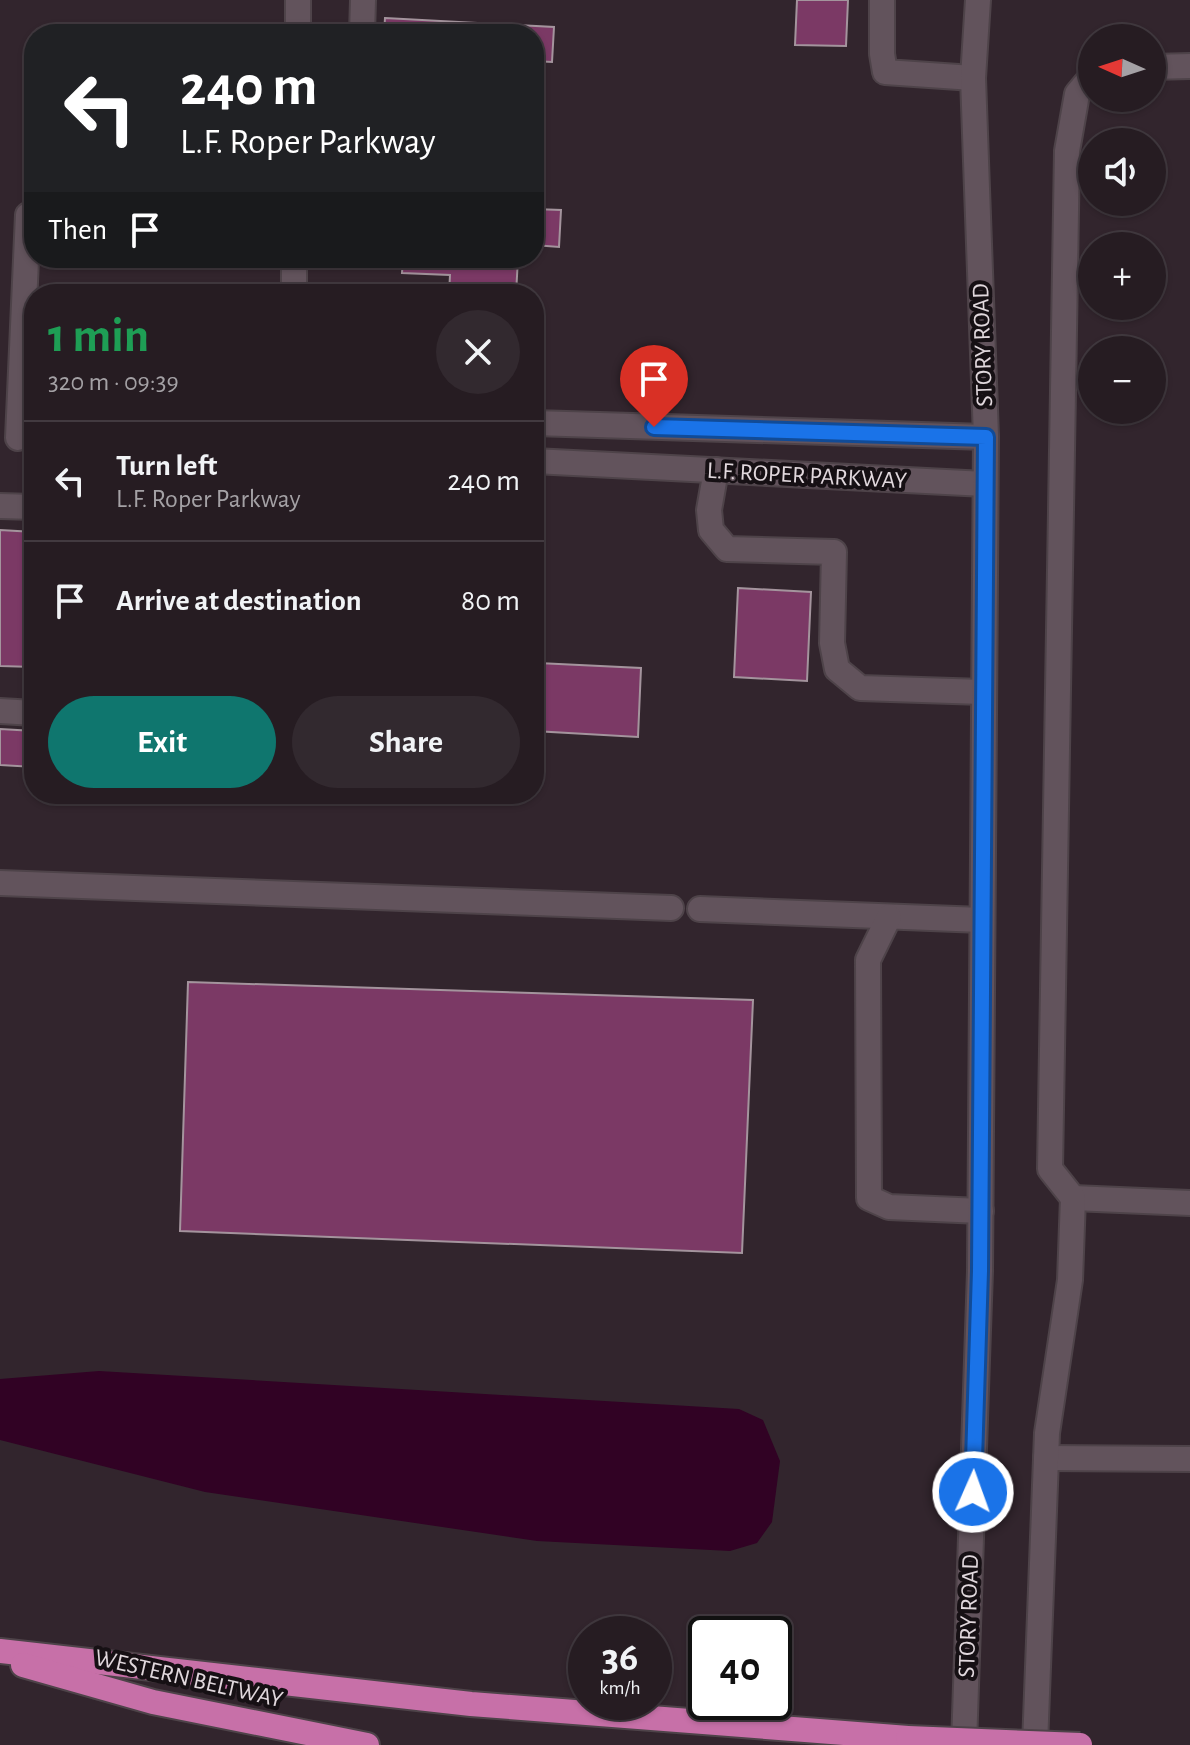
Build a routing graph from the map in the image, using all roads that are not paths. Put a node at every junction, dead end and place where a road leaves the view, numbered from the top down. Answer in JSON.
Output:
{"nodes":[{"id":1,"x":298,"y":0,"type":"edge"},
{"id":2,"x":363,"y":0,"type":"edge"},
{"id":3,"x":882,"y":0,"type":"edge"},
{"id":4,"x":978,"y":0,"type":"edge"},
{"id":5,"x":298,"y":24,"type":"edge"},
{"id":6,"x":362,"y":24,"type":"edge"},
{"id":7,"x":1190,"y":66,"type":"edge"},
{"id":8,"x":1166,"y":67,"type":"edge"},
{"id":9,"x":973,"y":78,"type":"junction"},
{"id":10,"x":1078,"y":93,"type":"edge"},
{"id":11,"x":24,"y":296,"type":"edge"},
{"id":12,"x":544,"y":423,"type":"edge"},
{"id":13,"x":986,"y":437,"type":"junction"},
{"id":14,"x":17,"y":438,"type":"edge"},
{"id":15,"x":544,"y":461,"type":"edge"},
{"id":16,"x":716,"y":470,"type":"junction"},
{"id":17,"x":985,"y":484,"type":"junction"},
{"id":18,"x":0,"y":506,"type":"edge"},
{"id":19,"x":24,"y":507,"type":"edge"},
{"id":20,"x":983,"y":692,"type":"junction"},
{"id":21,"x":0,"y":711,"type":"edge"},
{"id":22,"x":24,"y":712,"type":"edge"},
{"id":23,"x":0,"y":883,"type":"edge"},
{"id":24,"x":671,"y":908,"type":"dead end"},
{"id":25,"x":700,"y":909,"type":"dead end"},
{"id":26,"x":889,"y":917,"type":"junction"},
{"id":27,"x":982,"y":920,"type":"junction"},
{"id":28,"x":1073,"y":1198,"type":"junction"},
{"id":29,"x":1190,"y":1203,"type":"edge"},
{"id":30,"x":981,"y":1211,"type":"junction"},
{"id":31,"x":1046,"y":1458,"type":"junction"},
{"id":32,"x":1190,"y":1459,"type":"edge"},
{"id":33,"x":0,"y":1651,"type":"edge"},
{"id":34,"x":0,"y":1659,"type":"edge"},
{"id":35,"x":367,"y":1745,"type":"edge"},
{"id":36,"x":964,"y":1745,"type":"edge"},
{"id":37,"x":1035,"y":1745,"type":"edge"},
{"id":38,"x":1080,"y":1745,"type":"edge"}],
"edges":[{"from":1,"to":5,"type":"street"},
{"from":2,"to":6,"type":"street"},
{"from":3,"to":9,"type":"street"},
{"from":4,"to":9,"type":"street","name":"STORY ROAD"},
{"from":7,"to":8,"type":"street"},
{"from":9,"to":13,"type":"street","name":"STORY ROAD"},
{"from":10,"to":28,"type":"street"},
{"from":11,"to":14,"type":"street"},
{"from":12,"to":13,"type":"street","name":"L.F. ROPER PARKWAY"},
{"from":13,"to":17,"type":"street","name":"STORY ROAD"},
{"from":15,"to":16,"type":"street","name":"L.F. ROPER PARKWAY"},
{"from":16,"to":17,"type":"street","name":"L.F. ROPER PARKWAY"},
{"from":16,"to":20,"type":"street"},
{"from":17,"to":20,"type":"street","name":"STORY ROAD"},
{"from":18,"to":19,"type":"street"},
{"from":20,"to":27,"type":"street","name":"STORY ROAD"},
{"from":21,"to":22,"type":"street"},
{"from":23,"to":24,"type":"street"},
{"from":25,"to":26,"type":"street"},
{"from":26,"to":27,"type":"street"},
{"from":26,"to":30,"type":"street"},
{"from":27,"to":30,"type":"street","name":"STORY ROAD"},
{"from":28,"to":29,"type":"street"},
{"from":28,"to":31,"type":"street"},
{"from":30,"to":36,"type":"street","name":"STORY ROAD"},
{"from":31,"to":32,"type":"street"},
{"from":31,"to":37,"type":"street"},
{"from":33,"to":38,"type":"highway","bridge":true},
{"from":34,"to":35,"type":"highway","name":"WESTERN BELTWAY"}]}
